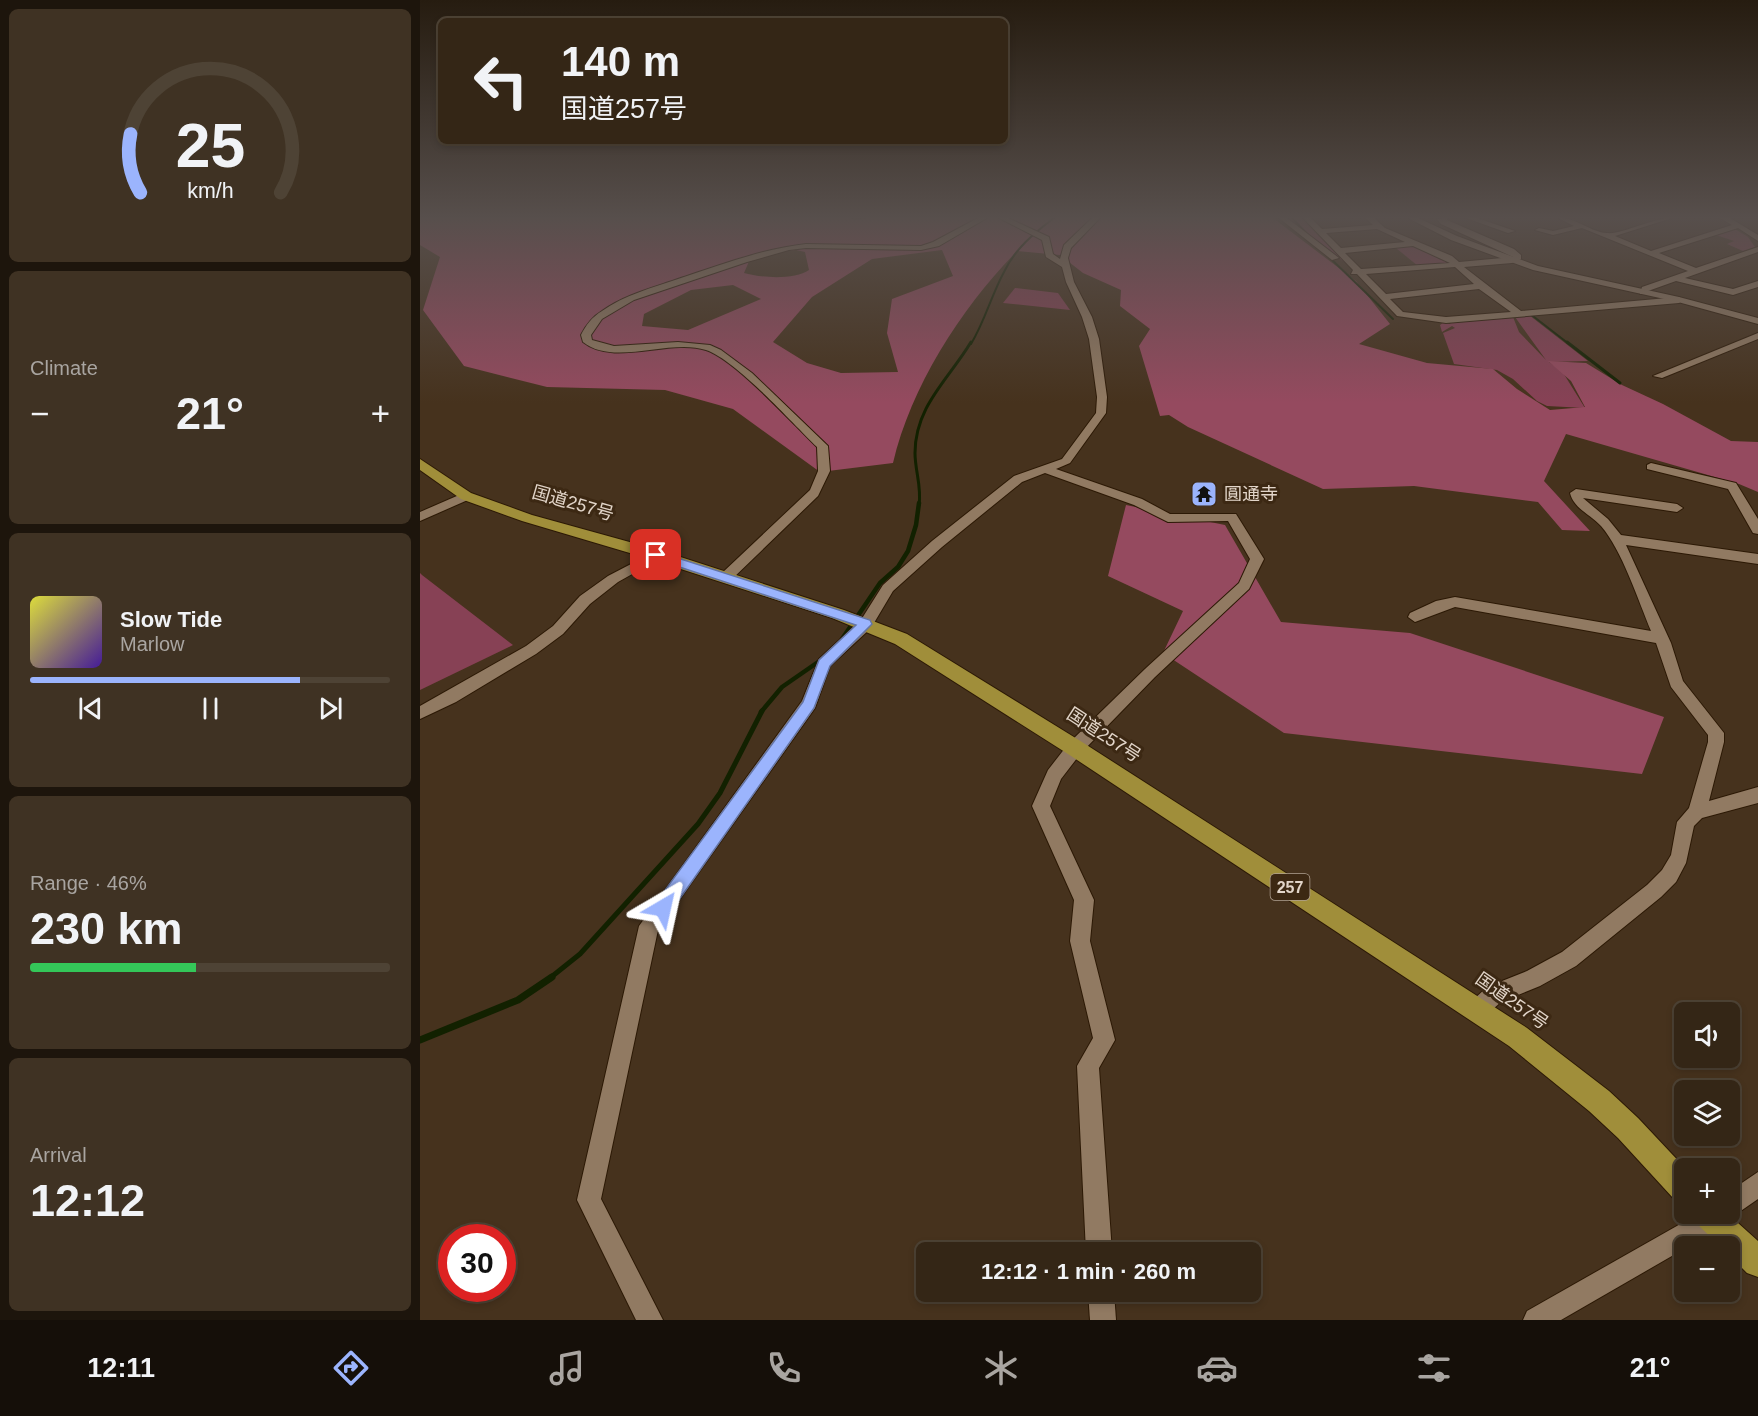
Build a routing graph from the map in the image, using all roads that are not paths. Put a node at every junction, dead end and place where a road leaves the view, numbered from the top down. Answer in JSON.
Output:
{"nodes":[{"id":1,"x":687,"y":280,"type":"edge"},
{"id":2,"x":1069,"y":280,"type":"edge"},
{"id":3,"x":1366,"y":280,"type":"edge"},
{"id":4,"x":1474,"y":280,"type":"edge"},
{"id":5,"x":1583,"y":280,"type":"edge"},
{"id":6,"x":1671,"y":280,"type":"edge"},
{"id":7,"x":1682,"y":280,"type":"edge"},
{"id":8,"x":1758,"y":284,"type":"edge"},
{"id":9,"x":1481,"y":286,"type":"junction"},
{"id":10,"x":1643,"y":292,"type":"junction"},
{"id":11,"x":1383,"y":297,"type":"junction"},
{"id":12,"x":1679,"y":300,"type":"junction"},
{"id":13,"x":1520,"y":314,"type":"junction"},
{"id":14,"x":1758,"y":321,"type":"edge"},
{"id":15,"x":1758,"y":336,"type":"edge"},
{"id":16,"x":1658,"y":376,"type":"dead end"},
{"id":17,"x":420,"y":463,"type":"edge"},
{"id":18,"x":1651,"y":467,"type":"dead end"},
{"id":19,"x":1045,"y":468,"type":"junction"},
{"id":20,"x":466,"y":496,"type":"junction"},
{"id":21,"x":1677,"y":508,"type":"dead end"},
{"id":22,"x":420,"y":517,"type":"edge"},
{"id":23,"x":1758,"y":530,"type":"edge"},
{"id":24,"x":1617,"y":539,"type":"junction"},
{"id":25,"x":656,"y":555,"type":"junction"},
{"id":26,"x":1758,"y":559,"type":"edge"},
{"id":27,"x":726,"y":577,"type":"junction"},
{"id":28,"x":1415,"y":617,"type":"dead end"},
{"id":29,"x":866,"y":624,"type":"junction"},
{"id":30,"x":1661,"y":638,"type":"junction"},
{"id":31,"x":420,"y":713,"type":"edge"},
{"id":32,"x":1075,"y":748,"type":"junction"},
{"id":33,"x":1758,"y":795,"type":"edge"},
{"id":34,"x":1697,"y":812,"type":"junction"},
{"id":35,"x":1478,"y":1009,"type":"junction"},
{"id":36,"x":1674,"y":1178,"type":"edge"},
{"id":37,"x":1758,"y":1184,"type":"edge"},
{"id":38,"x":1740,"y":1197,"type":"edge"},
{"id":39,"x":1698,"y":1224,"type":"edge"},
{"id":40,"x":1726,"y":1224,"type":"edge"},
{"id":41,"x":1098,"y":1242,"type":"edge"},
{"id":42,"x":1758,"y":1262,"type":"edge"},
{"id":43,"x":1102,"y":1302,"type":"edge"},
{"id":44,"x":650,"y":1320,"type":"edge"},
{"id":45,"x":1103,"y":1320,"type":"edge"},
{"id":46,"x":1536,"y":1320,"type":"edge"}],
"edges":[{"from":1,"to":27,"type":"street"},
{"from":2,"to":19,"type":"street"},
{"from":3,"to":11,"type":"street"},
{"from":4,"to":9,"type":"street"},
{"from":5,"to":10,"type":"street"},
{"from":6,"to":10,"type":"street"},
{"from":7,"to":8,"type":"street"},
{"from":9,"to":11,"type":"street"},
{"from":9,"to":13,"type":"street"},
{"from":10,"to":12,"type":"street"},
{"from":11,"to":13,"type":"street"},
{"from":12,"to":13,"type":"street"},
{"from":12,"to":14,"type":"street"},
{"from":15,"to":16,"type":"street"},
{"from":17,"to":20,"type":"highway","name":"国道257号","number":"257"},
{"from":18,"to":23,"type":"street"},
{"from":19,"to":29,"type":"street"},
{"from":19,"to":32,"type":"street"},
{"from":20,"to":22,"type":"street"},
{"from":20,"to":25,"type":"highway","name":"国道257号","number":"257"},
{"from":21,"to":24,"type":"street"},
{"from":24,"to":26,"type":"street"},
{"from":24,"to":30,"type":"street"},
{"from":25,"to":27,"type":"highway","name":"国道257号","number":"257"},
{"from":25,"to":31,"type":"street"},
{"from":27,"to":29,"type":"highway","name":"国道257号","number":"257"},
{"from":28,"to":30,"type":"street"},
{"from":29,"to":32,"type":"highway","name":"国道257号","number":"257"},
{"from":29,"to":44,"type":"street"},
{"from":30,"to":34,"type":"street"},
{"from":32,"to":35,"type":"highway","name":"国道257号","number":"257"},
{"from":32,"to":41,"type":"street"},
{"from":33,"to":34,"type":"street"},
{"from":34,"to":35,"type":"street"},
{"from":35,"to":36,"type":"highway","name":"国道257号","number":"257"},
{"from":37,"to":38,"type":"street"},
{"from":39,"to":46,"type":"street"},
{"from":40,"to":42,"type":"highway"},
{"from":43,"to":45,"type":"street"}]}
